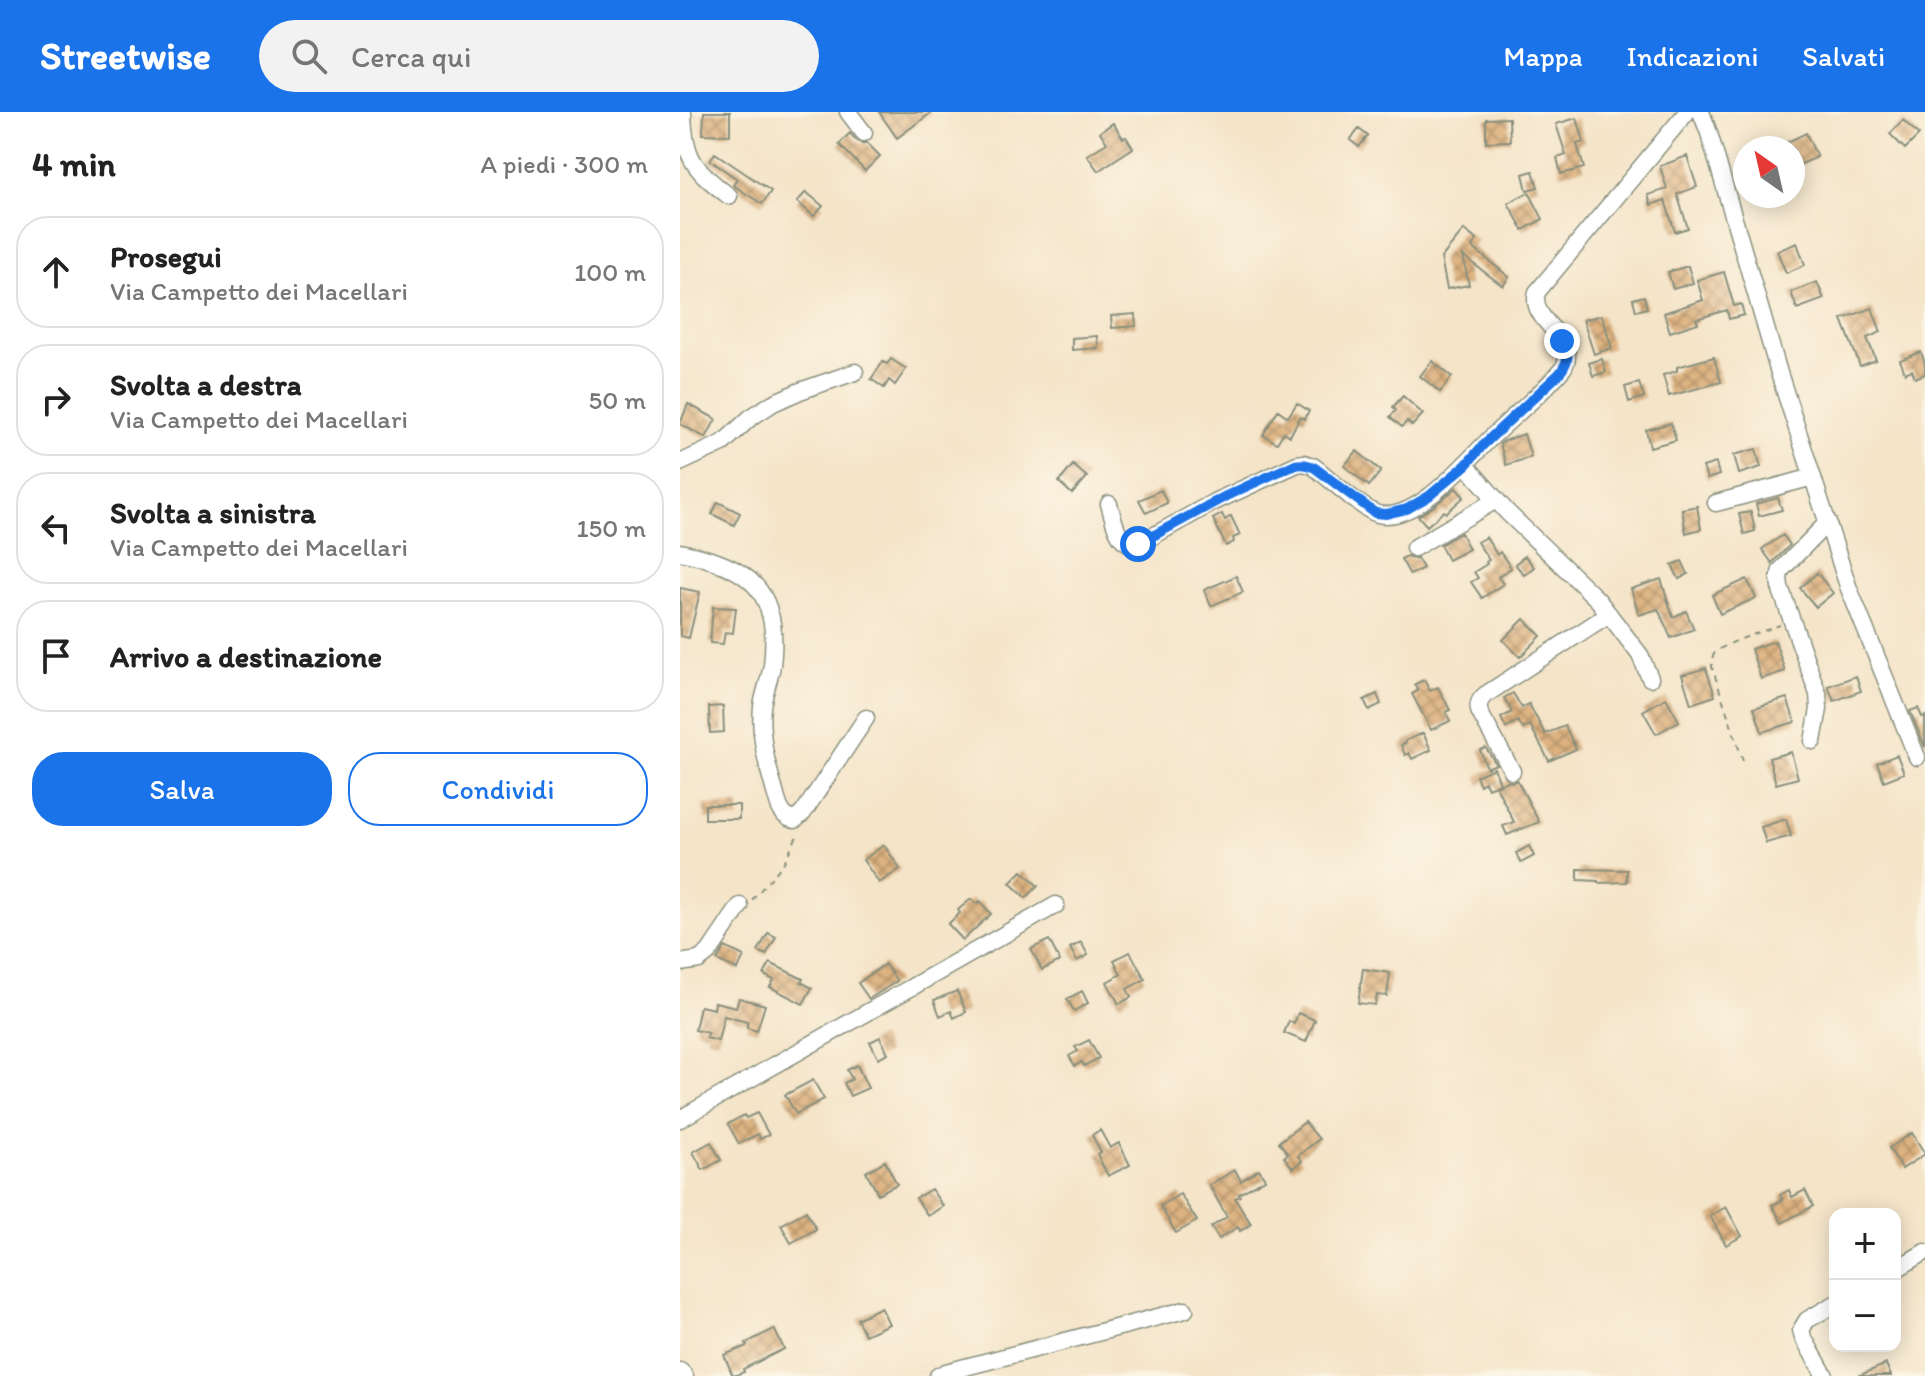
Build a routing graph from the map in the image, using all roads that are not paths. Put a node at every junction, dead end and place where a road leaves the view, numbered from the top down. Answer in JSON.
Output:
{"nodes":[{"id":1,"x":683,"y":112,"type":"edge"},
{"id":2,"x":848,"y":112,"type":"edge"},
{"id":3,"x":1687,"y":112,"type":"edge"},
{"id":4,"x":1701,"y":112,"type":"edge"},
{"id":5,"x":864,"y":133,"type":"dead end"},
{"id":6,"x":729,"y":196,"type":"dead end"},
{"id":7,"x":855,"y":372,"type":"dead end"},
{"id":8,"x":680,"y":463,"type":"edge"},
{"id":9,"x":1466,"y":465,"type":"junction"},
{"id":10,"x":1813,"y":477,"type":"junction"},
{"id":11,"x":1496,"y":500,"type":"junction"},
{"id":12,"x":1716,"y":503,"type":"dead end"},
{"id":13,"x":1109,"y":504,"type":"dead end"},
{"id":14,"x":1828,"y":522,"type":"junction"},
{"id":15,"x":1414,"y":548,"type":"dead end"},
{"id":16,"x":680,"y":552,"type":"edge"},
{"id":17,"x":1609,"y":614,"type":"junction"},
{"id":18,"x":1650,"y":678,"type":"dead end"},
{"id":19,"x":866,"y":718,"type":"dead end"},
{"id":20,"x":1813,"y":741,"type":"dead end"},
{"id":21,"x":1917,"y":757,"type":"dead end"},
{"id":22,"x":1512,"y":771,"type":"dead end"},
{"id":23,"x":1056,"y":905,"type":"dead end"},
{"id":24,"x":740,"y":906,"type":"road end"},
{"id":25,"x":680,"y":963,"type":"edge"},
{"id":26,"x":680,"y":1119,"type":"edge"},
{"id":27,"x":1925,"y":1252,"type":"edge"},
{"id":28,"x":1901,"y":1266,"type":"edge"},
{"id":29,"x":1829,"y":1308,"type":"edge"},
{"id":30,"x":1185,"y":1310,"type":"dead end"},
{"id":31,"x":680,"y":1371,"type":"edge"},
{"id":32,"x":685,"y":1376,"type":"edge"},
{"id":33,"x":938,"y":1376,"type":"edge"},
{"id":34,"x":1825,"y":1376,"type":"edge"}],
"edges":[{"from":1,"to":6,"type":"street"},
{"from":2,"to":5,"type":"street"},
{"from":3,"to":9,"type":"street"},
{"from":4,"to":10,"type":"street"},
{"from":7,"to":8,"type":"street"},
{"from":9,"to":11,"type":"street"},
{"from":9,"to":13,"type":"street"},
{"from":10,"to":12,"type":"street"},
{"from":10,"to":14,"type":"street"},
{"from":11,"to":15,"type":"street"},
{"from":11,"to":17,"type":"street"},
{"from":14,"to":20,"type":"street"},
{"from":14,"to":21,"type":"street"},
{"from":16,"to":19,"type":"street"},
{"from":17,"to":18,"type":"street"},
{"from":17,"to":22,"type":"street"},
{"from":23,"to":26,"type":"street"},
{"from":24,"to":25,"type":"street"},
{"from":27,"to":28,"type":"street"},
{"from":29,"to":34,"type":"street"},
{"from":30,"to":33,"type":"street"},
{"from":31,"to":32,"type":"street"}]}
